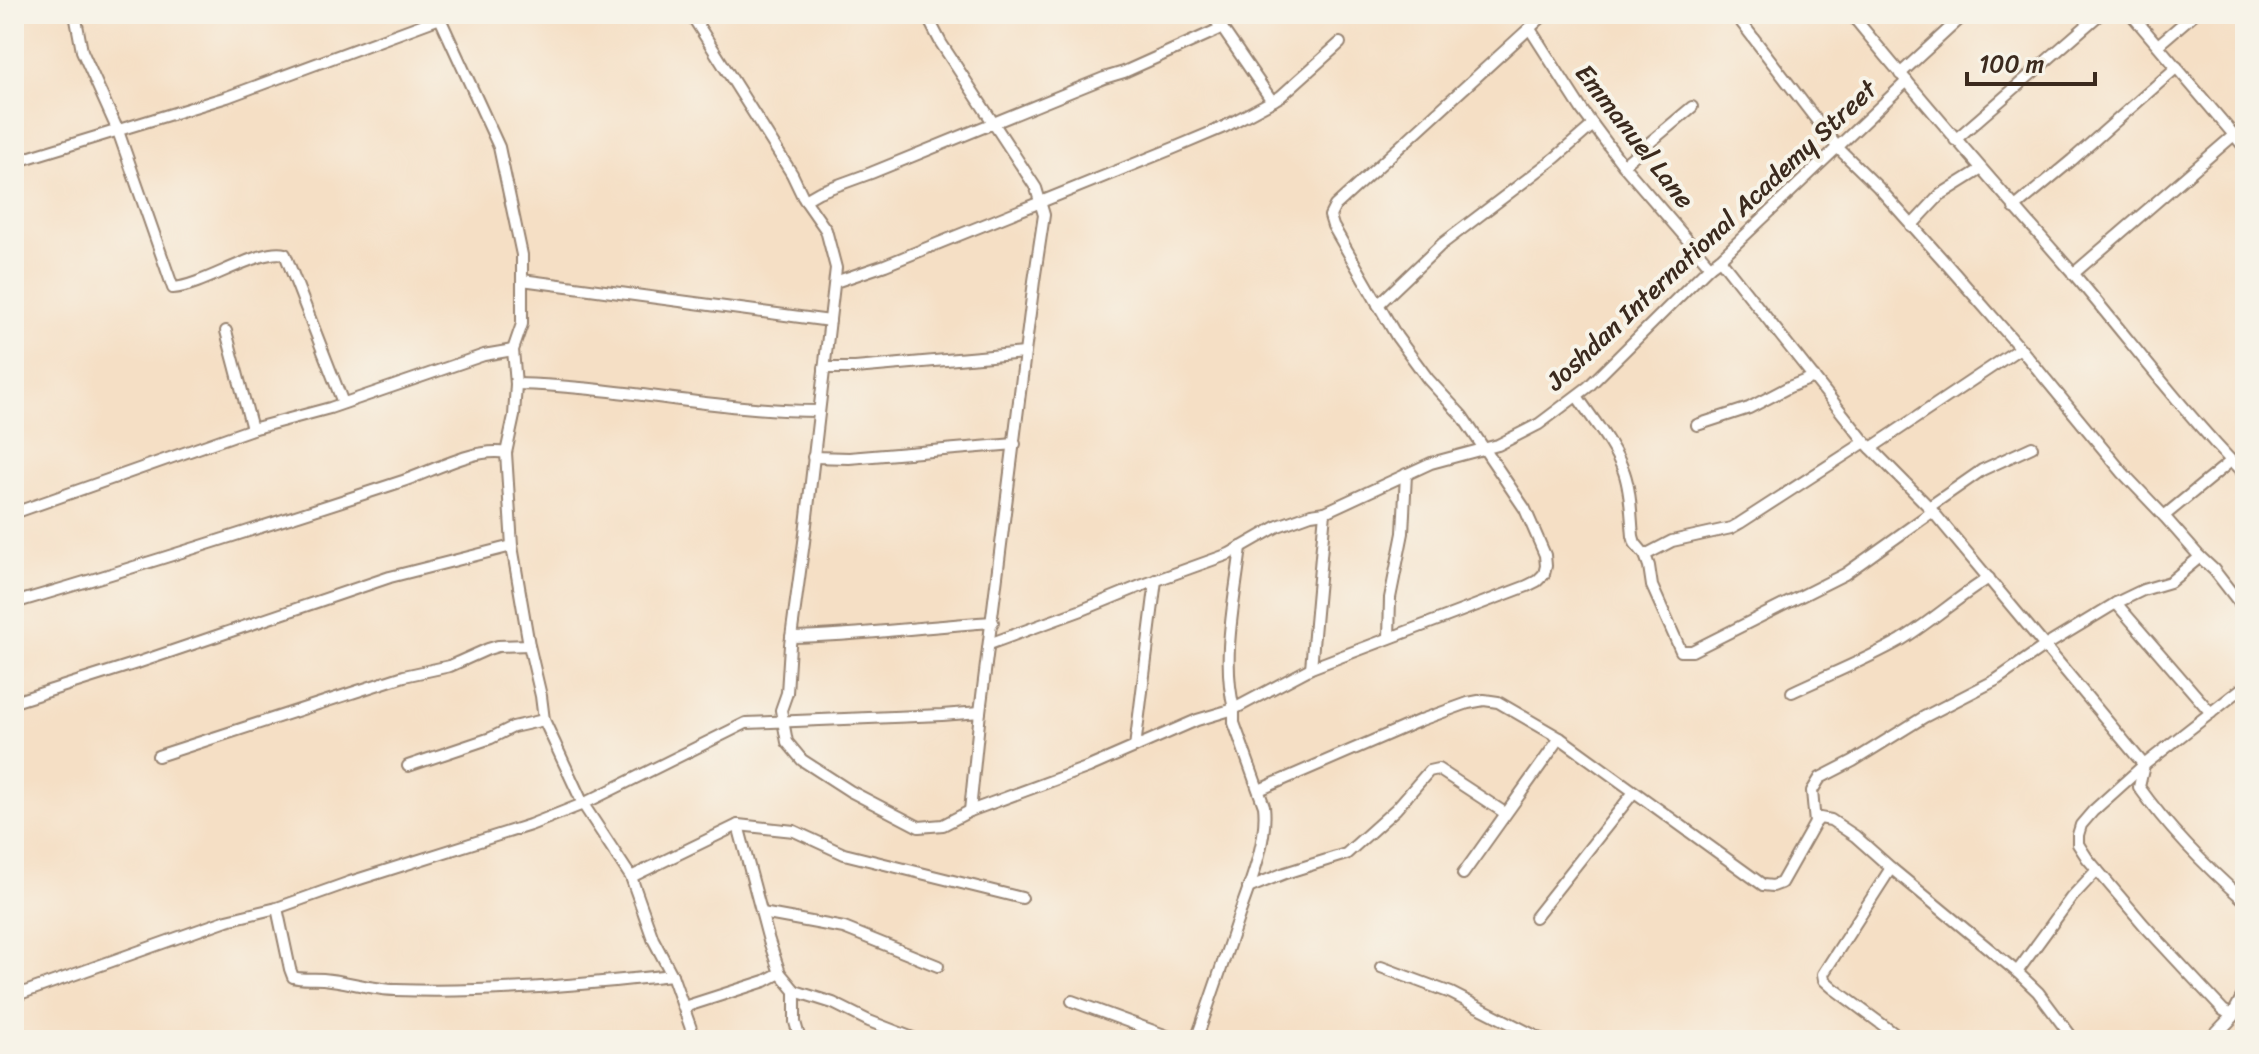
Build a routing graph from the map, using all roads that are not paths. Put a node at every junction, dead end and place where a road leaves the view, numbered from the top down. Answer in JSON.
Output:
{"nodes":[{"id":1,"x":75,"y":14,"type":"edge"},
{"id":2,"x":691,"y":14,"type":"edge"},
{"id":3,"x":926,"y":14,"type":"edge"},
{"id":4,"x":1210,"y":14,"type":"edge"},
{"id":5,"x":1545,"y":14,"type":"edge"},
{"id":6,"x":1735,"y":14,"type":"edge"},
{"id":7,"x":1851,"y":14,"type":"edge"},
{"id":8,"x":1965,"y":14,"type":"edge"},
{"id":9,"x":2100,"y":14,"type":"edge"},
{"id":10,"x":2131,"y":14,"type":"edge"},
{"id":11,"x":2194,"y":14,"type":"edge"},
{"id":12,"x":439,"y":16,"type":"edge"},
{"id":13,"x":1222,"y":28,"type":"junction"},
{"id":14,"x":1530,"y":29,"type":"junction"},
{"id":15,"x":1340,"y":43,"type":"dead end"},
{"id":16,"x":2158,"y":45,"type":"junction"},
{"id":17,"x":2177,"y":67,"type":"junction"},
{"id":18,"x":1903,"y":78,"type":"junction"},
{"id":19,"x":1274,"y":100,"type":"junction"},
{"id":20,"x":1692,"y":107,"type":"dead end"},
{"id":21,"x":993,"y":122,"type":"junction"},
{"id":22,"x":1593,"y":125,"type":"junction"},
{"id":23,"x":118,"y":131,"type":"junction"},
{"id":24,"x":2234,"y":135,"type":"junction"},
{"id":25,"x":1955,"y":140,"type":"junction"},
{"id":26,"x":1838,"y":148,"type":"junction"},
{"id":27,"x":2245,"y":148,"type":"edge"},
{"id":28,"x":14,"y":162,"type":"edge"},
{"id":29,"x":1623,"y":165,"type":"junction"},
{"id":30,"x":1980,"y":170,"type":"junction"},
{"id":31,"x":805,"y":200,"type":"junction"},
{"id":32,"x":1041,"y":202,"type":"junction"},
{"id":33,"x":2014,"y":208,"type":"junction"},
{"id":34,"x":1911,"y":226,"type":"junction"},
{"id":35,"x":1720,"y":259,"type":"junction"},
{"id":36,"x":1710,"y":266,"type":"junction"},
{"id":37,"x":2073,"y":274,"type":"junction"},
{"id":38,"x":522,"y":280,"type":"junction"},
{"id":39,"x":835,"y":282,"type":"junction"},
{"id":40,"x":1378,"y":305,"type":"junction"},
{"id":41,"x":830,"y":321,"type":"junction"},
{"id":42,"x":226,"y":331,"type":"dead end"},
{"id":43,"x":2020,"y":348,"type":"junction"},
{"id":44,"x":513,"y":350,"type":"junction"},
{"id":45,"x":1025,"y":353,"type":"junction"},
{"id":46,"x":824,"y":368,"type":"junction"},
{"id":47,"x":1814,"y":377,"type":"junction"},
{"id":48,"x":516,"y":384,"type":"junction"},
{"id":49,"x":1577,"y":396,"type":"junction"},
{"id":50,"x":343,"y":403,"type":"junction"},
{"id":51,"x":819,"y":411,"type":"junction"},
{"id":52,"x":1697,"y":425,"type":"dead end"},
{"id":53,"x":252,"y":429,"type":"junction"},
{"id":54,"x":1015,"y":444,"type":"junction"},
{"id":55,"x":1868,"y":445,"type":"junction"},
{"id":56,"x":2032,"y":447,"type":"dead end"},
{"id":57,"x":1483,"y":450,"type":"junction"},
{"id":58,"x":506,"y":453,"type":"junction"},
{"id":59,"x":813,"y":457,"type":"junction"},
{"id":60,"x":2231,"y":461,"type":"junction"},
{"id":61,"x":1406,"y":474,"type":"junction"},
{"id":62,"x":2245,"y":474,"type":"edge"},
{"id":63,"x":1930,"y":510,"type":"junction"},
{"id":64,"x":1325,"y":512,"type":"junction"},
{"id":65,"x":14,"y":513,"type":"edge"},
{"id":66,"x":2164,"y":516,"type":"junction"},
{"id":67,"x":512,"y":546,"type":"junction"},
{"id":68,"x":1241,"y":547,"type":"junction"},
{"id":69,"x":1645,"y":555,"type":"junction"},
{"id":70,"x":2200,"y":557,"type":"junction"},
{"id":71,"x":1989,"y":578,"type":"junction"},
{"id":72,"x":1156,"y":580,"type":"junction"},
{"id":73,"x":14,"y":603,"type":"edge"},
{"id":74,"x":2116,"y":603,"type":"junction"},
{"id":75,"x":2245,"y":610,"type":"edge"},
{"id":76,"x":993,"y":622,"type":"junction"},
{"id":77,"x":791,"y":637,"type":"junction"},
{"id":78,"x":1389,"y":638,"type":"junction"},
{"id":79,"x":989,"y":644,"type":"junction"},
{"id":80,"x":529,"y":645,"type":"junction"},
{"id":81,"x":2045,"y":646,"type":"junction"},
{"id":82,"x":1311,"y":668,"type":"junction"},
{"id":83,"x":2245,"y":686,"type":"edge"},
{"id":84,"x":1792,"y":692,"type":"dead end"},
{"id":85,"x":14,"y":702,"type":"edge"},
{"id":86,"x":1234,"y":709,"type":"junction"},
{"id":87,"x":980,"y":712,"type":"junction"},
{"id":88,"x":2211,"y":713,"type":"junction"},
{"id":89,"x":544,"y":720,"type":"junction"},
{"id":90,"x":784,"y":720,"type":"junction"},
{"id":91,"x":1560,"y":738,"type":"junction"},
{"id":92,"x":1135,"y":747,"type":"junction"},
{"id":93,"x":158,"y":756,"type":"dead end"},
{"id":94,"x":2144,"y":765,"type":"junction"},
{"id":95,"x":408,"y":766,"type":"dead end"},
{"id":96,"x":1259,"y":790,"type":"junction"},
{"id":97,"x":1634,"y":792,"type":"junction"},
{"id":98,"x":583,"y":804,"type":"junction"},
{"id":99,"x":970,"y":811,"type":"junction"},
{"id":100,"x":1505,"y":813,"type":"junction"},
{"id":101,"x":1815,"y":823,"type":"junction"},
{"id":102,"x":738,"y":825,"type":"junction"},
{"id":103,"x":1891,"y":868,"type":"junction"},
{"id":104,"x":2097,"y":870,"type":"junction"},
{"id":105,"x":1463,"y":874,"type":"dead end"},
{"id":106,"x":631,"y":877,"type":"junction"},
{"id":107,"x":1248,"y":888,"type":"junction"},
{"id":108,"x":1022,"y":898,"type":"dead end"},
{"id":109,"x":2245,"y":901,"type":"edge"},
{"id":110,"x":277,"y":908,"type":"junction"},
{"id":111,"x":762,"y":913,"type":"junction"},
{"id":112,"x":1535,"y":917,"type":"dead end"},
{"id":113,"x":938,"y":966,"type":"dead end"},
{"id":114,"x":1381,"y":967,"type":"dead end"},
{"id":115,"x":2017,"y":972,"type":"junction"},
{"id":116,"x":780,"y":973,"type":"junction"},
{"id":117,"x":672,"y":975,"type":"junction"},
{"id":118,"x":795,"y":991,"type":"junction"},
{"id":119,"x":2245,"y":993,"type":"edge"},
{"id":120,"x":14,"y":996,"type":"edge"},
{"id":121,"x":1072,"y":1001,"type":"dead end"},
{"id":122,"x":684,"y":1007,"type":"junction"},
{"id":123,"x":2233,"y":1016,"type":"junction"},
{"id":124,"x":695,"y":1040,"type":"edge"},
{"id":125,"x":800,"y":1040,"type":"edge"},
{"id":126,"x":918,"y":1040,"type":"edge"},
{"id":127,"x":1178,"y":1040,"type":"edge"},
{"id":128,"x":1196,"y":1040,"type":"edge"},
{"id":129,"x":1543,"y":1040,"type":"edge"},
{"id":130,"x":1903,"y":1040,"type":"edge"},
{"id":131,"x":2074,"y":1040,"type":"edge"},
{"id":132,"x":2210,"y":1040,"type":"edge"}],
"edges":[{"from":1,"to":23,"type":"street"},
{"from":2,"to":31,"type":"street"},
{"from":3,"to":21,"type":"street"},
{"from":4,"to":13,"type":"street"},
{"from":5,"to":14,"type":"street"},
{"from":6,"to":26,"type":"street"},
{"from":7,"to":18,"type":"street"},
{"from":8,"to":18,"type":"street","name":"Joshdan International Academy Street"},
{"from":9,"to":25,"type":"street"},
{"from":10,"to":16,"type":"street"},
{"from":11,"to":16,"type":"street"},
{"from":12,"to":23,"type":"street"},
{"from":12,"to":38,"type":"street"},
{"from":13,"to":19,"type":"street"},
{"from":13,"to":21,"type":"street"},
{"from":14,"to":22,"type":"street","name":"Emmanuel Lane"},
{"from":14,"to":40,"type":"street"},
{"from":15,"to":19,"type":"street"},
{"from":16,"to":17,"type":"street"},
{"from":17,"to":24,"type":"street"},
{"from":17,"to":33,"type":"street"},
{"from":18,"to":25,"type":"street"},
{"from":18,"to":26,"type":"street","name":"Joshdan International Academy Street"},
{"from":19,"to":32,"type":"street"},
{"from":20,"to":29,"type":"street"},
{"from":21,"to":31,"type":"street"},
{"from":21,"to":32,"type":"street"},
{"from":22,"to":29,"type":"street","name":"Emmanuel Lane"},
{"from":22,"to":40,"type":"street"},
{"from":23,"to":28,"type":"street"},
{"from":23,"to":50,"type":"street"},
{"from":24,"to":27,"type":"street"},
{"from":24,"to":37,"type":"street"},
{"from":25,"to":30,"type":"street"},
{"from":26,"to":34,"type":"street"},
{"from":26,"to":35,"type":"street","name":"Joshdan International Academy Street"},
{"from":29,"to":36,"type":"street","name":"Emmanuel Lane"},
{"from":30,"to":33,"type":"street"},
{"from":30,"to":34,"type":"street"},
{"from":31,"to":39,"type":"street"},
{"from":32,"to":39,"type":"street"},
{"from":32,"to":45,"type":"street"},
{"from":33,"to":37,"type":"street"},
{"from":34,"to":43,"type":"street"},
{"from":35,"to":36,"type":"street","name":"Joshdan International Academy Street"},
{"from":35,"to":47,"type":"street"},
{"from":36,"to":49,"type":"street","name":"Joshdan International Academy Street"},
{"from":37,"to":60,"type":"street"},
{"from":38,"to":41,"type":"street"},
{"from":38,"to":44,"type":"street"},
{"from":39,"to":41,"type":"street"},
{"from":40,"to":57,"type":"street"},
{"from":41,"to":46,"type":"street"},
{"from":42,"to":53,"type":"street"},
{"from":43,"to":55,"type":"street"},
{"from":43,"to":66,"type":"street"},
{"from":44,"to":48,"type":"street"},
{"from":44,"to":50,"type":"street"},
{"from":45,"to":46,"type":"street"},
{"from":45,"to":54,"type":"street"},
{"from":46,"to":51,"type":"street"},
{"from":47,"to":52,"type":"street"},
{"from":47,"to":55,"type":"street"},
{"from":48,"to":51,"type":"street"},
{"from":48,"to":58,"type":"street"},
{"from":49,"to":57,"type":"street","name":"Joshdan International Academy Street"},
{"from":49,"to":69,"type":"street"},
{"from":50,"to":53,"type":"street"},
{"from":51,"to":59,"type":"street"},
{"from":53,"to":65,"type":"street"},
{"from":54,"to":59,"type":"street"},
{"from":54,"to":76,"type":"street"},
{"from":55,"to":63,"type":"street"},
{"from":55,"to":69,"type":"street"},
{"from":56,"to":63,"type":"street"},
{"from":57,"to":61,"type":"street","name":"Joshdan International Academy Street"},
{"from":57,"to":78,"type":"street"},
{"from":58,"to":67,"type":"street"},
{"from":58,"to":73,"type":"street"},
{"from":59,"to":77,"type":"street"},
{"from":60,"to":62,"type":"street"},
{"from":60,"to":66,"type":"street"},
{"from":61,"to":64,"type":"street","name":"Joshdan International Academy Street"},
{"from":61,"to":78,"type":"street"},
{"from":63,"to":69,"type":"street"},
{"from":63,"to":71,"type":"street"},
{"from":64,"to":68,"type":"street","name":"Joshdan International Academy Street"},
{"from":64,"to":82,"type":"street"},
{"from":66,"to":70,"type":"street"},
{"from":67,"to":80,"type":"street"},
{"from":67,"to":85,"type":"street"},
{"from":68,"to":72,"type":"street","name":"Joshdan International Academy Street"},
{"from":68,"to":86,"type":"street"},
{"from":70,"to":74,"type":"street"},
{"from":70,"to":75,"type":"street"},
{"from":71,"to":81,"type":"street"},
{"from":71,"to":84,"type":"street"},
{"from":72,"to":79,"type":"street","name":"Joshdan International Academy Street"},
{"from":72,"to":92,"type":"street"},
{"from":74,"to":81,"type":"street"},
{"from":74,"to":88,"type":"street"},
{"from":76,"to":77,"type":"street"},
{"from":76,"to":79,"type":"street"},
{"from":77,"to":90,"type":"street"},
{"from":78,"to":82,"type":"street"},
{"from":79,"to":87,"type":"street"},
{"from":80,"to":89,"type":"street"},
{"from":80,"to":93,"type":"street"},
{"from":81,"to":94,"type":"street"},
{"from":81,"to":101,"type":"street"},
{"from":82,"to":86,"type":"street"},
{"from":83,"to":88,"type":"street"},
{"from":86,"to":92,"type":"street"},
{"from":86,"to":96,"type":"street"},
{"from":87,"to":90,"type":"street"},
{"from":87,"to":99,"type":"street"},
{"from":88,"to":94,"type":"street"},
{"from":89,"to":95,"type":"street"},
{"from":89,"to":98,"type":"street"},
{"from":90,"to":98,"type":"street"},
{"from":90,"to":99,"type":"street"},
{"from":91,"to":96,"type":"street"},
{"from":91,"to":97,"type":"street"},
{"from":91,"to":100,"type":"street"},
{"from":92,"to":99,"type":"street"},
{"from":94,"to":104,"type":"street"},
{"from":94,"to":109,"type":"street"},
{"from":96,"to":107,"type":"street"},
{"from":97,"to":101,"type":"street"},
{"from":97,"to":112,"type":"street"},
{"from":98,"to":106,"type":"street"},
{"from":98,"to":110,"type":"street"},
{"from":100,"to":105,"type":"street"},
{"from":100,"to":107,"type":"street"},
{"from":101,"to":103,"type":"street"},
{"from":102,"to":106,"type":"street"},
{"from":102,"to":108,"type":"street"},
{"from":102,"to":111,"type":"street"},
{"from":103,"to":115,"type":"street"},
{"from":103,"to":130,"type":"street"},
{"from":104,"to":115,"type":"street"},
{"from":104,"to":123,"type":"street"},
{"from":106,"to":117,"type":"street"},
{"from":107,"to":128,"type":"street"},
{"from":110,"to":117,"type":"street"},
{"from":110,"to":120,"type":"street"},
{"from":111,"to":113,"type":"street"},
{"from":111,"to":116,"type":"street"},
{"from":114,"to":129,"type":"street"},
{"from":115,"to":131,"type":"street"},
{"from":116,"to":118,"type":"street"},
{"from":116,"to":122,"type":"street"},
{"from":117,"to":122,"type":"street"},
{"from":118,"to":125,"type":"street"},
{"from":118,"to":126,"type":"street"},
{"from":119,"to":123,"type":"street"},
{"from":121,"to":127,"type":"street"},
{"from":122,"to":124,"type":"street"},
{"from":123,"to":132,"type":"street"}]}
